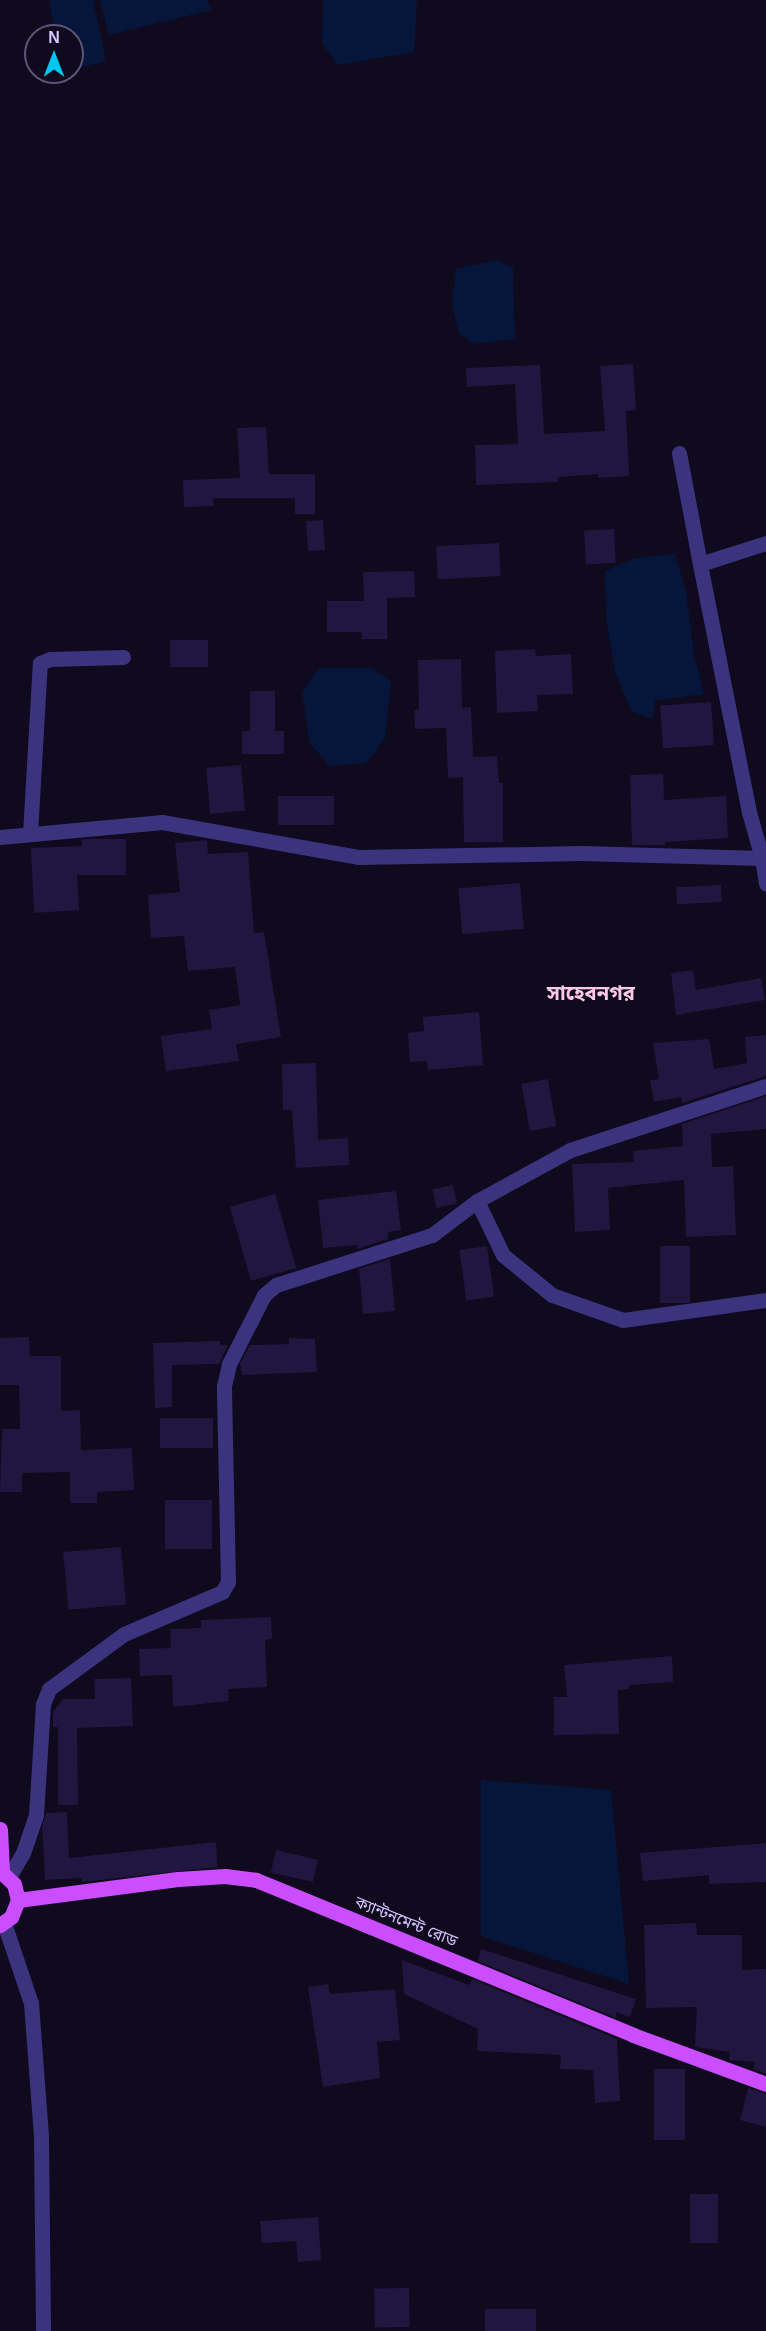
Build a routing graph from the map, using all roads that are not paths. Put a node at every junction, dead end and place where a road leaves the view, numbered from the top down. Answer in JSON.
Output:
{"nodes":[{"id":1,"x":679,"y":453,"type":"dead end"},
{"id":2,"x":766,"y":543,"type":"edge"},
{"id":3,"x":700,"y":564,"type":"junction"},
{"id":4,"x":123,"y":657,"type":"dead end"},
{"id":5,"x":30,"y":834,"type":"junction"},
{"id":6,"x":0,"y":837,"type":"edge"},
{"id":7,"x":762,"y":858,"type":"junction"},
{"id":8,"x":766,"y":884,"type":"edge"},
{"id":9,"x":766,"y":1086,"type":"edge"},
{"id":10,"x":477,"y":1201,"type":"junction"},
{"id":11,"x":766,"y":1300,"type":"edge"},
{"id":12,"x":0,"y":1828,"type":"edge"},
{"id":13,"x":4,"y":1873,"type":"edge"},
{"id":14,"x":18,"y":1900,"type":"junction"},
{"id":15,"x":2,"y":1924,"type":"edge"},
{"id":16,"x":766,"y":2084,"type":"edge"},
{"id":17,"x":43,"y":2331,"type":"edge"}],
"edges":[{"from":1,"to":3,"type":"street"},
{"from":2,"to":3,"type":"street"},
{"from":3,"to":7,"type":"street"},
{"from":4,"to":5,"type":"street"},
{"from":5,"to":6,"type":"street"},
{"from":5,"to":7,"type":"street"},
{"from":7,"to":8,"type":"street"},
{"from":9,"to":10,"type":"street"},
{"from":10,"to":11,"type":"street"},
{"from":10,"to":13,"type":"street"},
{"from":12,"to":13,"type":"main road"},
{"from":13,"to":14,"type":"main road"},
{"from":14,"to":15,"type":"main road"},
{"from":14,"to":16,"type":"main road","name":"ক্যান্টনমেন্ট রোড"},
{"from":15,"to":17,"type":"street"}]}
